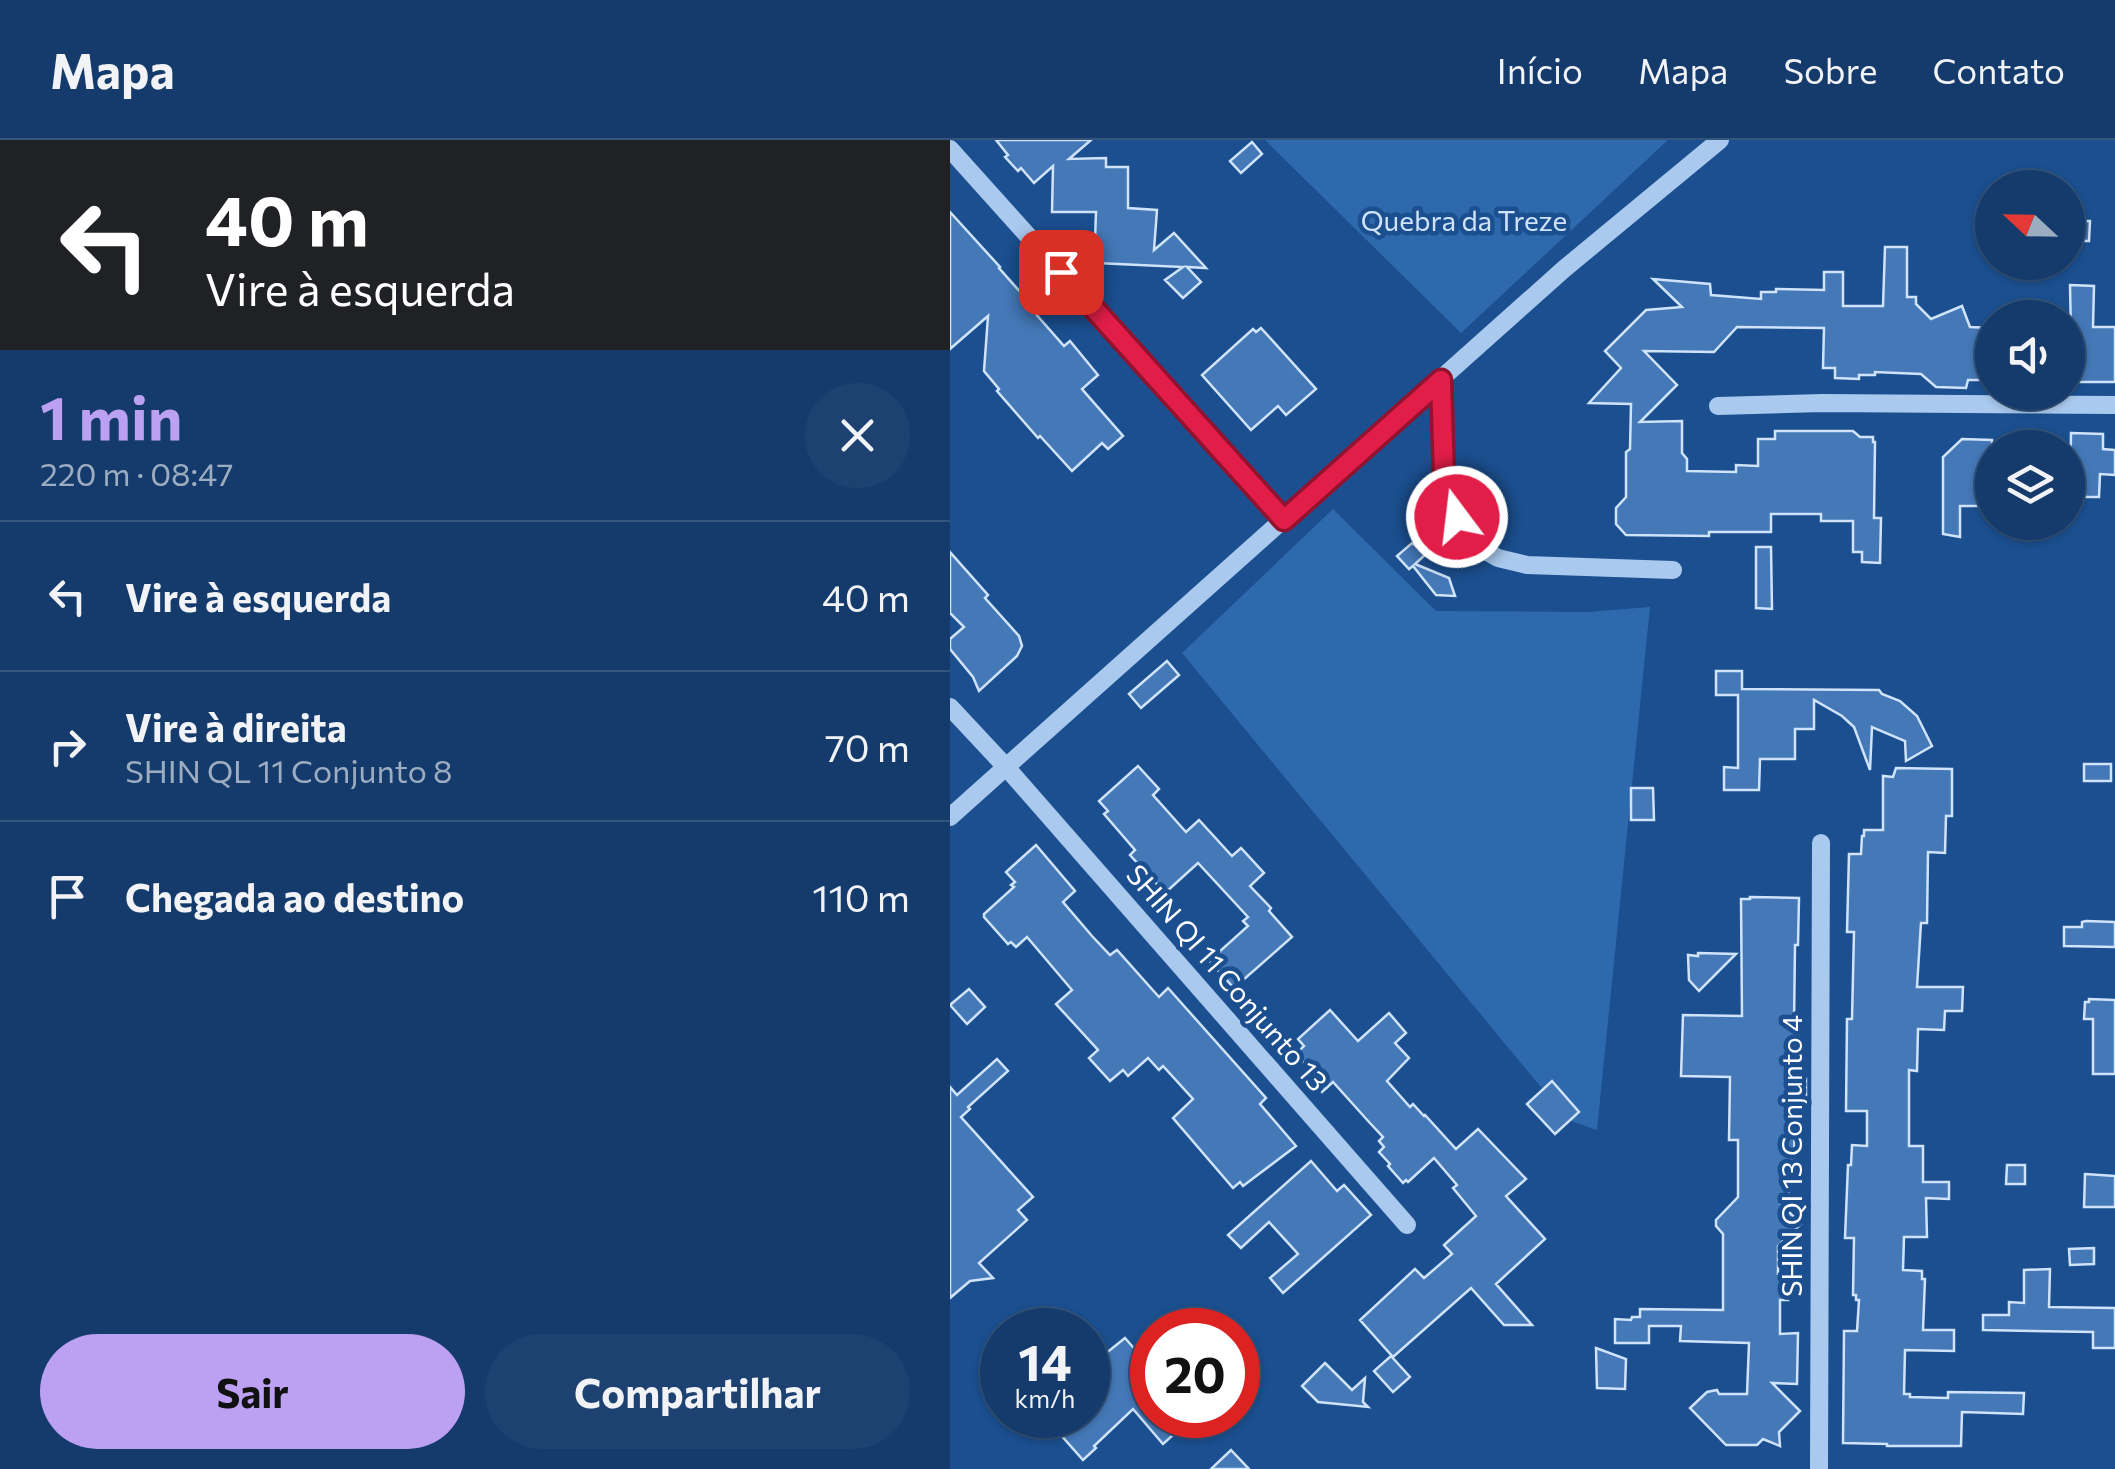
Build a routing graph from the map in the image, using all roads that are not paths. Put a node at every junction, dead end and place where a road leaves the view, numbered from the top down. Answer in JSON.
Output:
{"nodes":[{"id":1,"x":1720,"y":140,"type":"edge"},
{"id":2,"x":950,"y":149,"type":"edge"},
{"id":3,"x":1441,"y":380,"type":"junction"},
{"id":4,"x":2115,"y":405,"type":"edge"},
{"id":5,"x":1718,"y":406,"type":"dead end"},
{"id":6,"x":1284,"y":520,"type":"junction"},
{"id":7,"x":1673,"y":570,"type":"dead end"},
{"id":8,"x":950,"y":707,"type":"edge"},
{"id":9,"x":1006,"y":768,"type":"junction"},
{"id":10,"x":950,"y":817,"type":"edge"},
{"id":11,"x":1821,"y":843,"type":"dead end"},
{"id":12,"x":1406,"y":1225,"type":"dead end"},
{"id":13,"x":1819,"y":1469,"type":"edge"}],
"edges":[{"from":1,"to":3,"type":"street"},
{"from":2,"to":6,"type":"street"},
{"from":3,"to":6,"type":"street"},
{"from":3,"to":7,"type":"street"},
{"from":4,"to":5,"type":"street"},
{"from":6,"to":9,"type":"street"},
{"from":8,"to":9,"type":"street","name":"SHIN QI 11 Conjunto 13"},
{"from":9,"to":10,"type":"street"},
{"from":9,"to":12,"type":"street","name":"SHIN QI 11 Conjunto 13"},
{"from":11,"to":13,"type":"street","name":"SHIN QI 13 Conjunto 4"}]}
